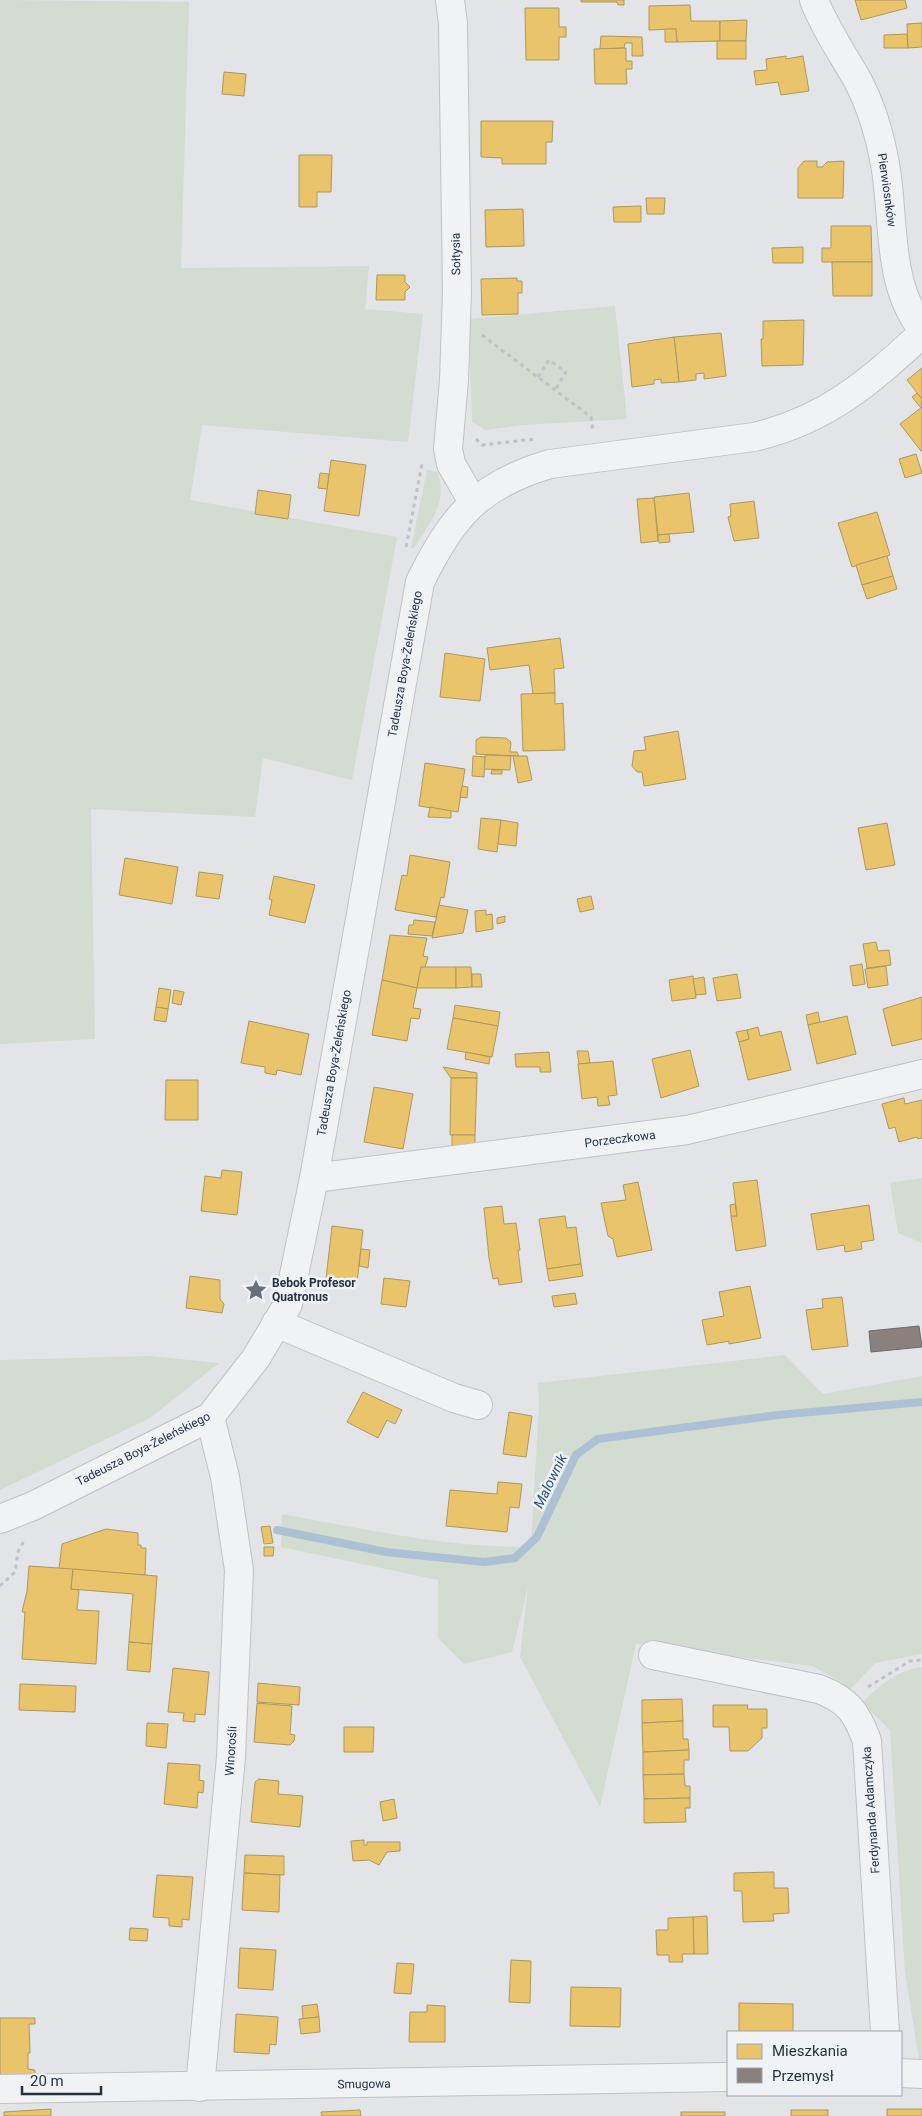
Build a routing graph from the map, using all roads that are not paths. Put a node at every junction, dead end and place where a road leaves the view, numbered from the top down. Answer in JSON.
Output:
{"nodes":[{"id":1,"x":450,"y":0,"type":"edge"},
{"id":2,"x":814,"y":0,"type":"edge"},
{"id":3,"x":922,"y":329,"type":"edge"},
{"id":4,"x":922,"y":334,"type":"edge"},
{"id":5,"x":473,"y":502,"type":"junction"},
{"id":6,"x":922,"y":1074,"type":"edge"},
{"id":7,"x":314,"y":1178,"type":"junction"},
{"id":8,"x":276,"y":1323,"type":"junction"},
{"id":9,"x":478,"y":1405,"type":"dead end"},
{"id":10,"x":210,"y":1417,"type":"junction"},
{"id":11,"x":0,"y":1519,"type":"edge"},
{"id":12,"x":653,"y":1655,"type":"dead end"},
{"id":13,"x":885,"y":2031,"type":"edge"},
{"id":14,"x":902,"y":2074,"type":"edge"},
{"id":15,"x":922,"y":2074,"type":"edge"},
{"id":16,"x":727,"y":2076,"type":"edge"},
{"id":17,"x":200,"y":2087,"type":"junction"},
{"id":18,"x":0,"y":2089,"type":"edge"}],
"edges":[{"from":1,"to":5,"type":"street","name":"Sołtysia"},
{"from":2,"to":3,"type":"street","name":"Pierwiosnków"},
{"from":4,"to":5,"type":"street","name":"Tadeusza Boya-Żeleńskiego"},
{"from":5,"to":7,"type":"street","name":"Tadeusza Boya-Żeleńskiego"},
{"from":6,"to":7,"type":"street","name":"Porzeczkowa"},
{"from":7,"to":8,"type":"street","name":"Tadeusza Boya-Żeleńskiego"},
{"from":8,"to":9,"type":"street"},
{"from":8,"to":10,"type":"street","name":"Tadeusza Boya-Żeleńskiego"},
{"from":10,"to":11,"type":"street","name":"Tadeusza Boya-Żeleńskiego"},
{"from":10,"to":17,"type":"street","name":"Winorośli"},
{"from":12,"to":13,"type":"street","name":"Ferdynanda Adamczyka"},
{"from":14,"to":15,"type":"street"},
{"from":16,"to":17,"type":"street","name":"Smugowa"},
{"from":17,"to":18,"type":"street","name":"Smugowa"}]}
